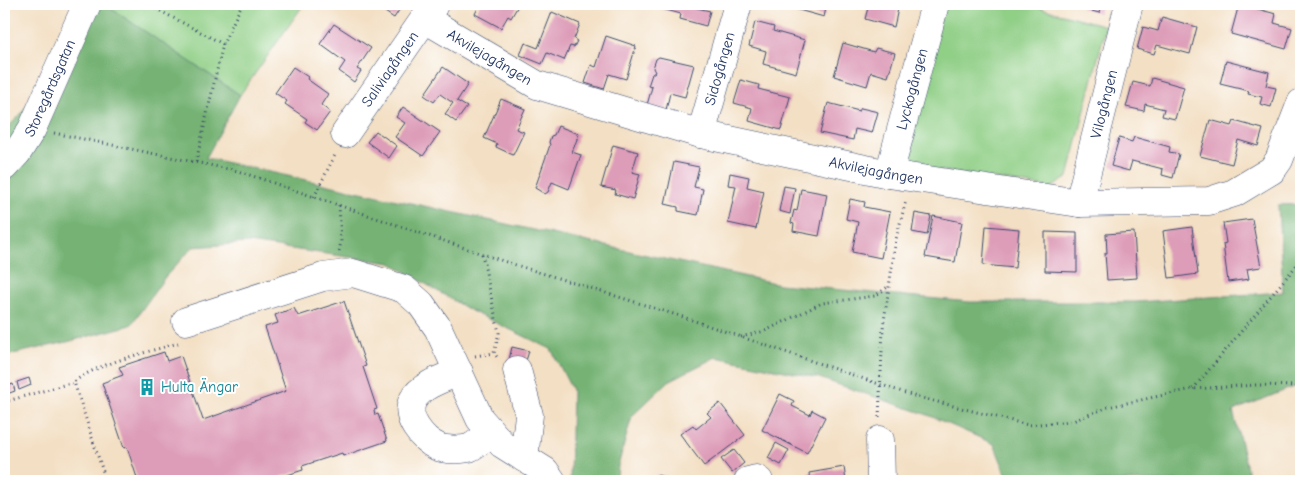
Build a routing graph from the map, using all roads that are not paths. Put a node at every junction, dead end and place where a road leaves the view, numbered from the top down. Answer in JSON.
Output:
{"nodes":[{"id":1,"x":86,"y":4,"type":"edge"},
{"id":2,"x":738,"y":4,"type":"edge"},
{"id":3,"x":935,"y":4,"type":"edge"},
{"id":4,"x":1129,"y":4,"type":"edge"},
{"id":5,"x":430,"y":12,"type":"edge"},
{"id":6,"x":1301,"y":104,"type":"edge"},
{"id":7,"x":345,"y":134,"type":"road end"},
{"id":8,"x":701,"y":134,"type":"junction"},
{"id":9,"x":4,"y":167,"type":"edge"},
{"id":10,"x":901,"y":176,"type":"junction"},
{"id":11,"x":1079,"y":203,"type":"junction"},
{"id":12,"x":186,"y":321,"type":"road end"},
{"id":13,"x":517,"y":370,"type":"road end"},
{"id":14,"x":459,"y":372,"type":"junction"},
{"id":15,"x":491,"y":432,"type":"junction"},
{"id":16,"x":880,"y":440,"type":"road end"},
{"id":17,"x":524,"y":458,"type":"junction"},
{"id":18,"x":552,"y":481,"type":"edge"},
{"id":19,"x":748,"y":481,"type":"edge"},
{"id":20,"x":759,"y":481,"type":"edge"},
{"id":21,"x":881,"y":481,"type":"edge"}],
"edges":[{"from":1,"to":9,"type":"street","name":"Storegårdsgatan"},
{"from":2,"to":8,"type":"street","name":"Sidogången"},
{"from":3,"to":10,"type":"street","name":"Lyckogången"},
{"from":4,"to":11,"type":"street","name":"Vilogången"},
{"from":5,"to":7,"type":"street","name":"Saliviagången"},
{"from":5,"to":8,"type":"street","name":"Akvilejagången"},
{"from":6,"to":11,"type":"street","name":"Akvilejagången"},
{"from":8,"to":10,"type":"street","name":"Akvilejagången"},
{"from":10,"to":11,"type":"street","name":"Akvilejagången"},
{"from":12,"to":14,"type":"street"},
{"from":13,"to":17,"type":"street"},
{"from":14,"to":15,"type":"street"},
{"from":14,"to":15,"type":"street"},
{"from":15,"to":17,"type":"street"},
{"from":16,"to":21,"type":"street"},
{"from":17,"to":18,"type":"street"},
{"from":19,"to":20,"type":"street"}]}
